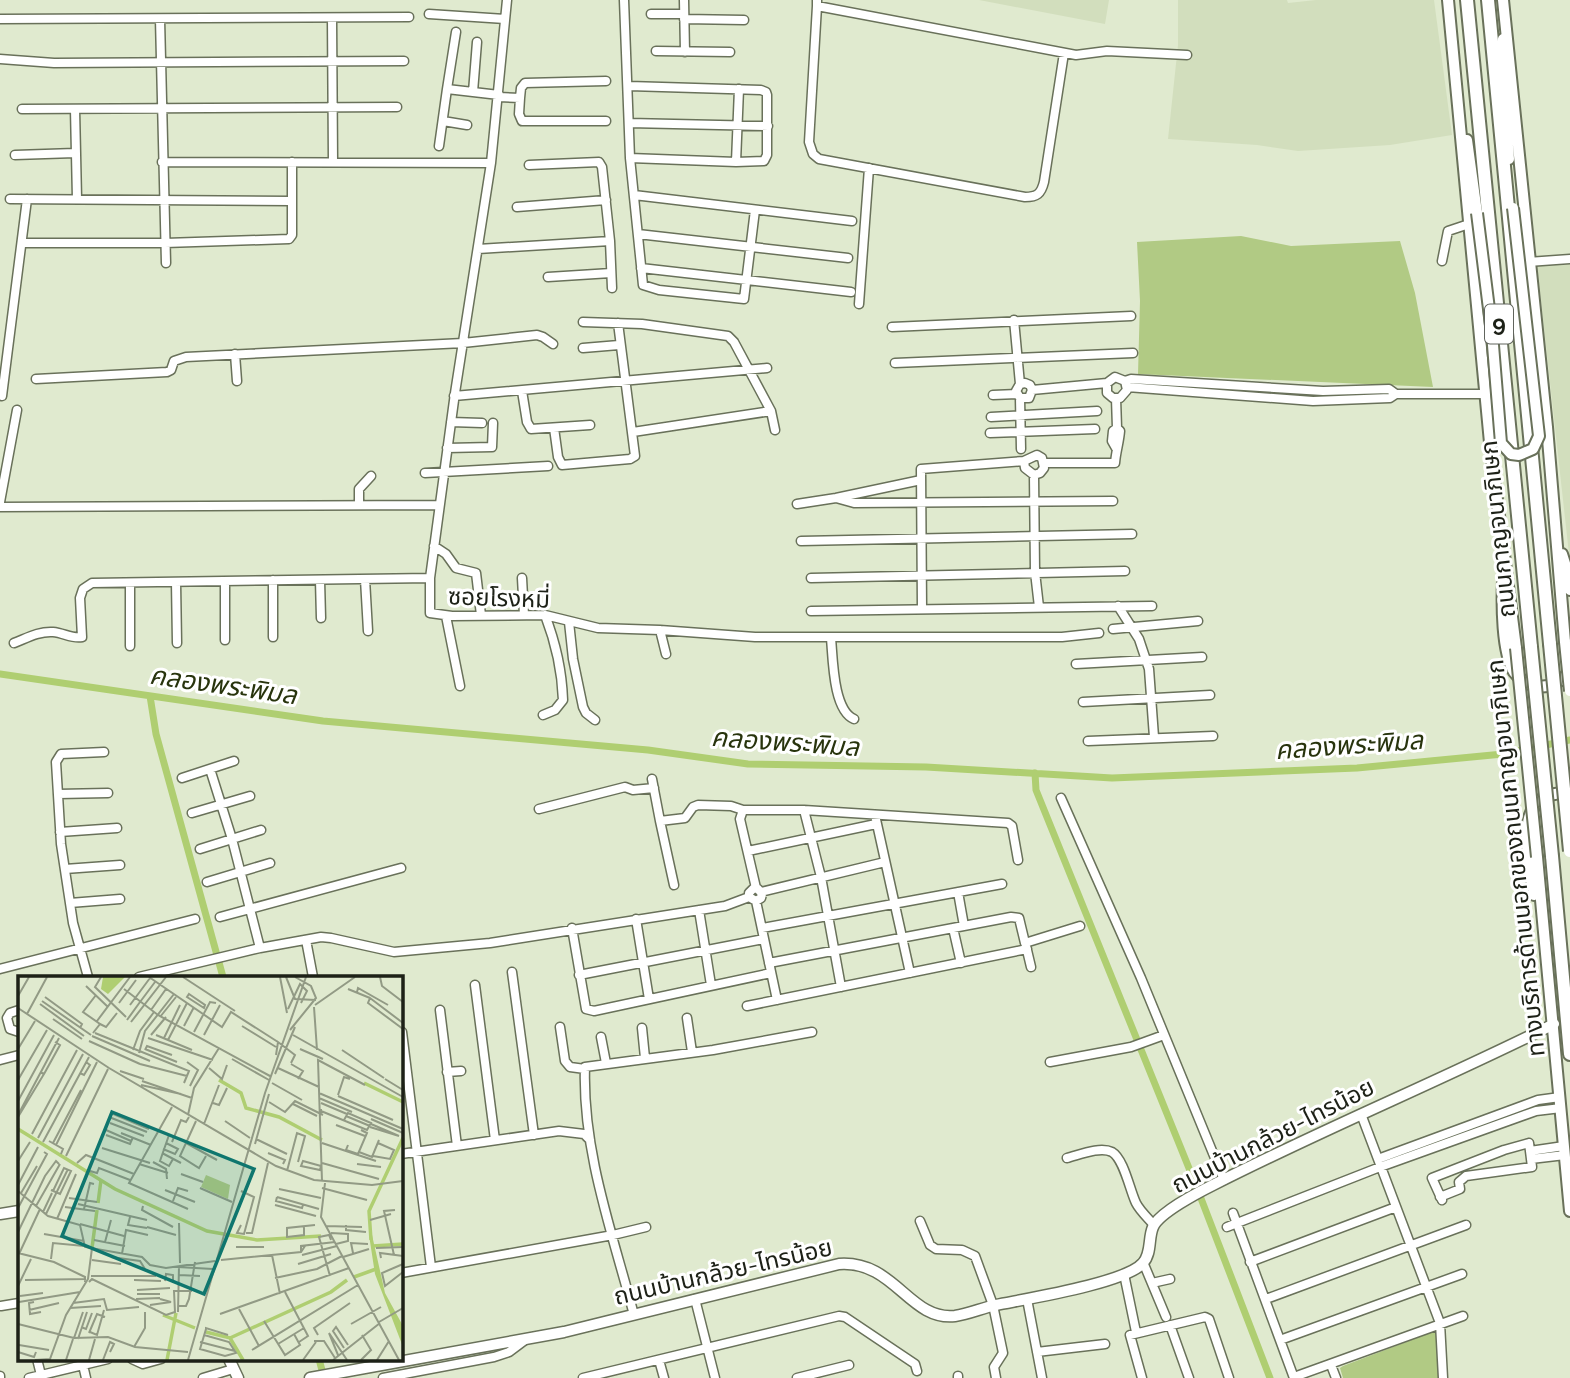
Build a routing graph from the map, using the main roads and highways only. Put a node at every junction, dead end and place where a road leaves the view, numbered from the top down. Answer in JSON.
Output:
{"nodes":[{"id":1,"x":1448,"y":0,"type":"edge"},
{"id":2,"x":1467,"y":0,"type":"edge"},
{"id":3,"x":1488,"y":0,"type":"edge"},
{"id":4,"x":1503,"y":0,"type":"edge"},
{"id":5,"x":1504,"y":23,"type":"junction"},
{"id":6,"x":1458,"y":95,"type":"junction"},
{"id":7,"x":1555,"y":531,"type":"junction"},
{"id":8,"x":1503,"y":556,"type":"junction"},
{"id":9,"x":1570,"y":590,"type":"edge"},
{"id":10,"x":1570,"y":672,"type":"edge"},
{"id":11,"x":1570,"y":691,"type":"edge"},
{"id":12,"x":1570,"y":794,"type":"edge"},
{"id":13,"x":1570,"y":852,"type":"edge"},
{"id":14,"x":1548,"y":967,"type":"junction"},
{"id":15,"x":1570,"y":1054,"type":"edge"},
{"id":16,"x":1570,"y":1211,"type":"edge"}],
"edges":[{"from":1,"to":6,"type":"main road","name":"ทางบริการด้านนอกของถนนกาญจนาภิเษก"},
{"from":2,"to":15,"type":"highway","name":"ถนนกาญจนาภิเษก","number":"9","bridge":true},
{"from":3,"to":13,"type":"highway","name":"ถนนกาญจนาภิเษก","number":"9","bridge":true},
{"from":4,"to":5,"type":"main road"},
{"from":5,"to":6,"type":"main road","bridge":true},
{"from":5,"to":7,"type":"main road"},
{"from":6,"to":8,"type":"main road","name":"ทางบริการด้านนอกของถนนกาญจนาภิเษก"},
{"from":7,"to":9,"type":"main road"},
{"from":7,"to":11,"type":"main road","bridge":true},
{"from":8,"to":10,"type":"main road"},
{"from":8,"to":14,"type":"main road","name":"ทางบริการด้านนอกของถนนกาญจนาภิเษก","bridge":true},
{"from":12,"to":14,"type":"main road"},
{"from":14,"to":16,"type":"main road","name":"ทางบริการด้านนอกของถนนกาญจนาภิเษก"}]}
